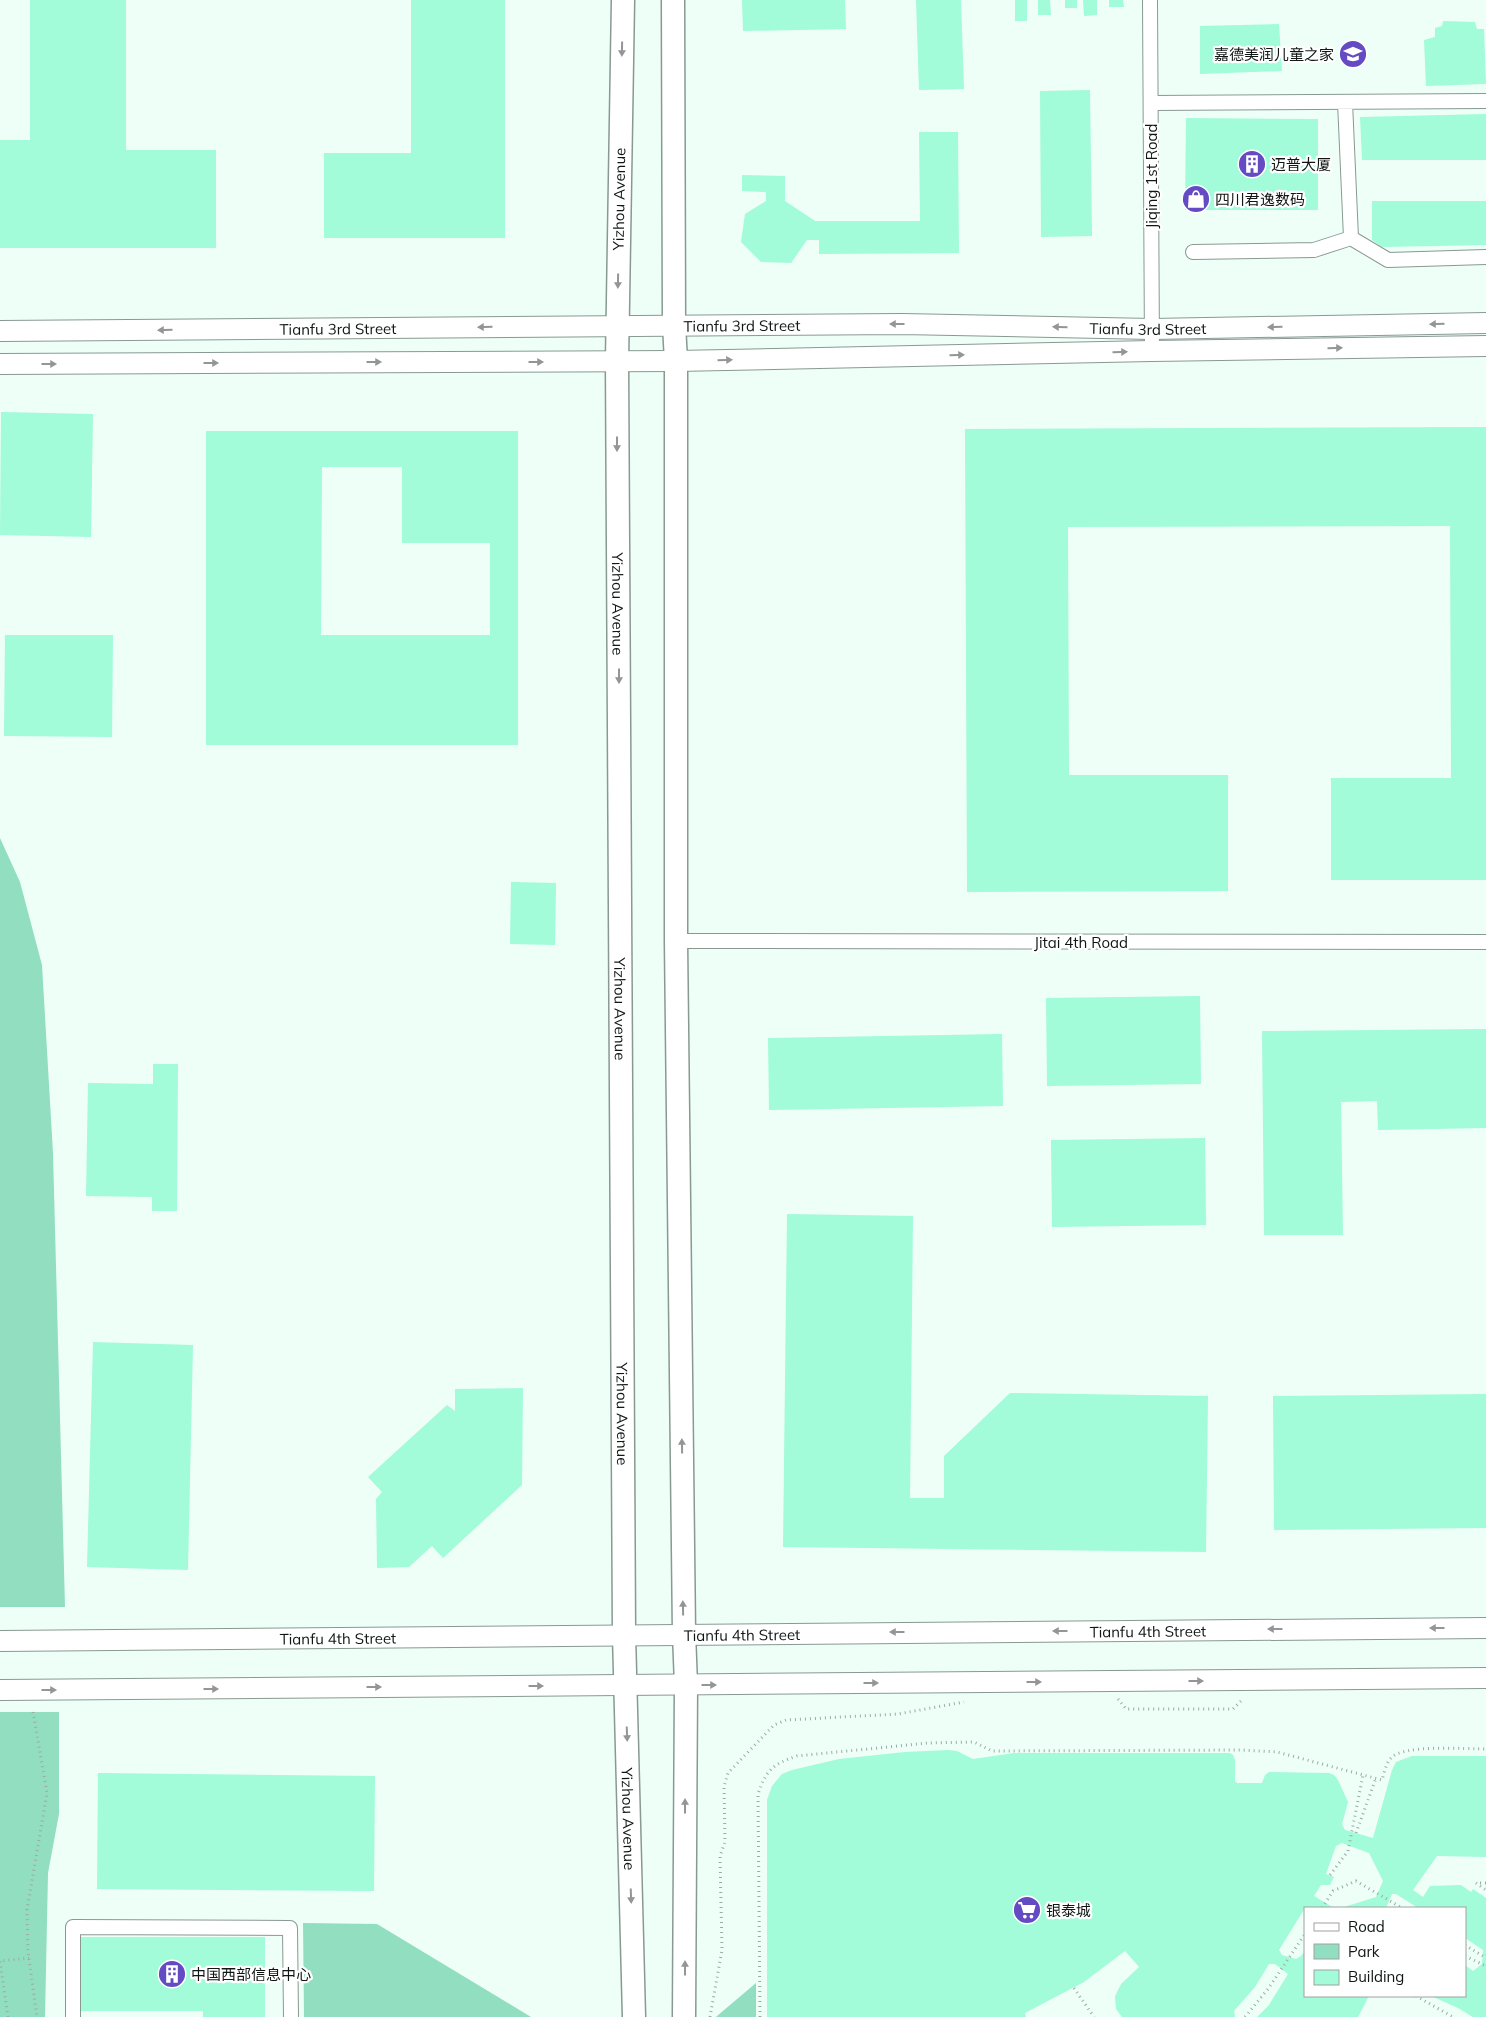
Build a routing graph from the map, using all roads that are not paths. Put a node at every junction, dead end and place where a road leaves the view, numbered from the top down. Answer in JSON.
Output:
{"nodes":[{"id":1,"x":623,"y":0,"type":"edge"},
{"id":2,"x":673,"y":0,"type":"edge"},
{"id":3,"x":1150,"y":0,"type":"edge"},
{"id":4,"x":1486,"y":101,"type":"edge"},
{"id":5,"x":1345,"y":102,"type":"junction"},
{"id":6,"x":1151,"y":103,"type":"junction"},
{"id":7,"x":1351,"y":238,"type":"junction"},
{"id":8,"x":1193,"y":252,"type":"dead end"},
{"id":9,"x":1486,"y":257,"type":"edge"},
{"id":10,"x":1486,"y":323,"type":"edge"},
{"id":11,"x":674,"y":325,"type":"junction"},
{"id":12,"x":617,"y":326,"type":"junction"},
{"id":13,"x":1152,"y":329,"type":"junction"},
{"id":14,"x":0,"y":331,"type":"edge"},
{"id":15,"x":1486,"y":346,"type":"edge"},
{"id":16,"x":1152,"y":351,"type":"junction"},
{"id":17,"x":617,"y":361,"type":"junction"},
{"id":18,"x":676,"y":361,"type":"junction"},
{"id":19,"x":0,"y":364,"type":"edge"},
{"id":20,"x":676,"y":942,"type":"junction"},
{"id":21,"x":1486,"y":942,"type":"edge"},
{"id":22,"x":1486,"y":1628,"type":"edge"},
{"id":23,"x":684,"y":1633,"type":"junction"},
{"id":24,"x":624,"y":1634,"type":"junction"},
{"id":25,"x":0,"y":1640,"type":"edge"},
{"id":26,"x":1486,"y":1678,"type":"edge"},
{"id":27,"x":625,"y":1685,"type":"junction"},
{"id":28,"x":686,"y":1685,"type":"junction"},
{"id":29,"x":0,"y":1690,"type":"edge"},
{"id":30,"x":73,"y":2017,"type":"edge"},
{"id":31,"x":291,"y":2017,"type":"edge"},
{"id":32,"x":634,"y":2017,"type":"edge"},
{"id":33,"x":684,"y":2017,"type":"edge"}],
"edges":[{"from":1,"to":12,"type":"main road","name":"Yizhou Avenue","one_way":true},
{"from":2,"to":11,"type":"main road"},
{"from":3,"to":6,"type":"street","name":"Jiqing 1st Road"},
{"from":4,"to":5,"type":"street"},
{"from":5,"to":6,"type":"street"},
{"from":5,"to":7,"type":"street"},
{"from":6,"to":13,"type":"street","name":"Jiqing 1st Road"},
{"from":7,"to":8,"type":"street"},
{"from":7,"to":9,"type":"street"},
{"from":10,"to":13,"type":"street","name":"Tianfu 3rd Street","one_way":true},
{"from":11,"to":12,"type":"street","name":"Tianfu 3rd Street"},
{"from":13,"to":11,"type":"street","name":"Tianfu 3rd Street","one_way":true},
{"from":11,"to":18,"type":"main road"},
{"from":12,"to":14,"type":"street","name":"Tianfu 3rd Street","one_way":true},
{"from":12,"to":17,"type":"main road","name":"Yizhou Avenue"},
{"from":13,"to":16,"type":"street","name":"Jiqing 1st Road"},
{"from":16,"to":15,"type":"street","name":"Tianfu 3rd Street","one_way":true},
{"from":18,"to":16,"type":"street","name":"Tianfu 3rd Street","one_way":true},
{"from":17,"to":18,"type":"street","name":"Tianfu 3rd Street"},
{"from":19,"to":17,"type":"street","name":"Tianfu 3rd Street","one_way":true},
{"from":17,"to":24,"type":"main road","name":"Yizhou Avenue","one_way":true},
{"from":18,"to":20,"type":"main road"},
{"from":20,"to":21,"type":"street","name":"Jitai 4th Road"},
{"from":23,"to":20,"type":"main road","one_way":true},
{"from":22,"to":23,"type":"street","name":"Tianfu 4th Street","one_way":true},
{"from":23,"to":24,"type":"street","name":"Tianfu 4th Street"},
{"from":23,"to":28,"type":"main road"},
{"from":24,"to":25,"type":"street","name":"Tianfu 4th Street"},
{"from":24,"to":27,"type":"main road","name":"Yizhou Avenue"},
{"from":28,"to":26,"type":"street","one_way":true},
{"from":27,"to":28,"type":"street"},
{"from":29,"to":27,"type":"street","one_way":true},
{"from":27,"to":32,"type":"main road","name":"Yizhou Avenue","one_way":true},
{"from":33,"to":28,"type":"main road","one_way":true},
{"from":30,"to":31,"type":"street"}]}
